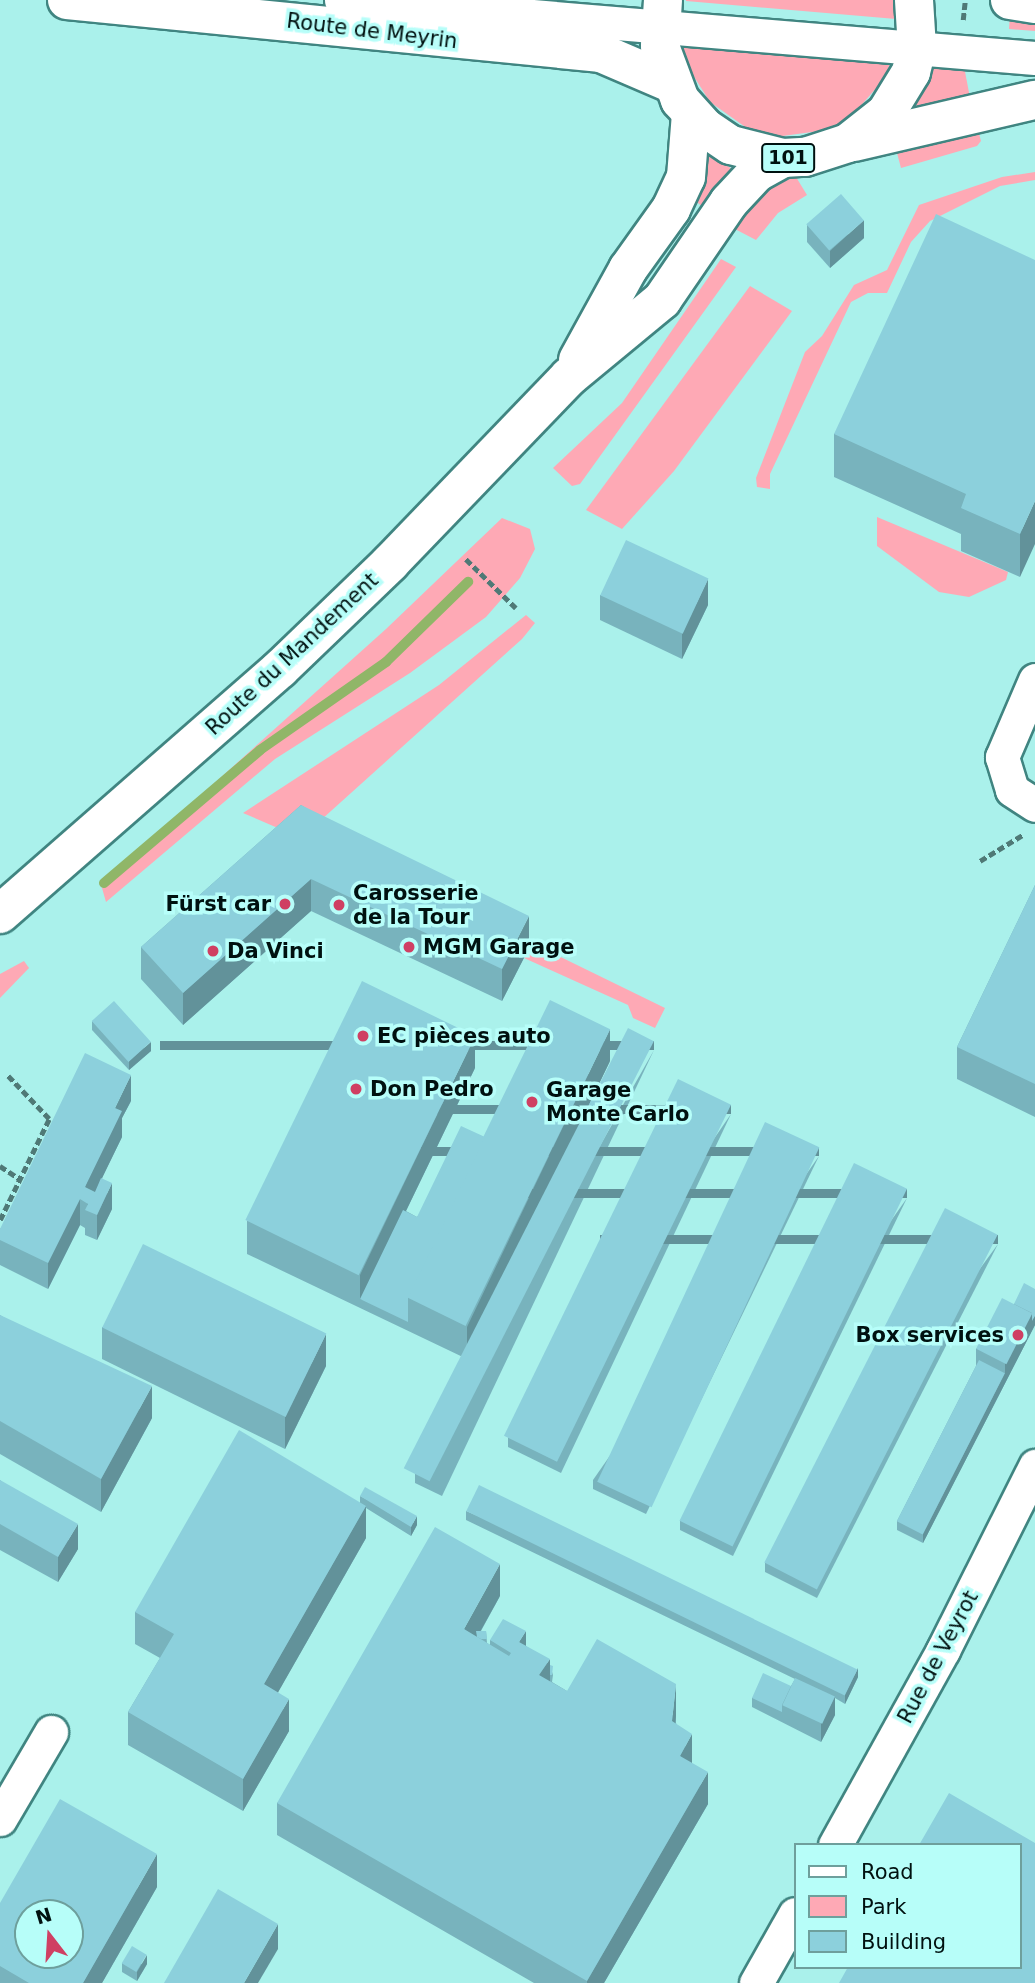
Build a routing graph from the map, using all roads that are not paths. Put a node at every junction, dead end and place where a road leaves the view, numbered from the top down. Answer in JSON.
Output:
{"nodes":[{"id":1,"x":67,"y":0,"type":"edge"},
{"id":2,"x":341,"y":0,"type":"edge"},
{"id":3,"x":520,"y":0,"type":"edge"},
{"id":4,"x":1010,"y":0,"type":"edge"},
{"id":5,"x":1035,"y":4,"type":"edge"},
{"id":6,"x":661,"y":13,"type":"edge"},
{"id":7,"x":916,"y":27,"type":"edge"},
{"id":8,"x":1035,"y":43,"type":"edge"},
{"id":9,"x":1035,"y":58,"type":"edge"},
{"id":10,"x":681,"y":99,"type":"junction"},
{"id":11,"x":1035,"y":100,"type":"edge"},
{"id":12,"x":848,"y":143,"type":"junction"},
{"id":13,"x":783,"y":158,"type":"junction"},
{"id":14,"x":569,"y":377,"type":"junction"},
{"id":15,"x":1035,"y":680,"type":"edge"},
{"id":16,"x":1032,"y":816,"type":"edge"},
{"id":17,"x":0,"y":914,"type":"edge"},
{"id":18,"x":1035,"y":1466,"type":"edge"},
{"id":19,"x":51,"y":1732,"type":"dead end"},
{"id":20,"x":0,"y":1819,"type":"edge"},
{"id":21,"x":836,"y":1843,"type":"edge"},
{"id":22,"x":794,"y":1916,"type":"edge"},
{"id":23,"x":756,"y":1983,"type":"edge"}],
"edges":[{"from":1,"to":10,"type":"main road","name":"Route de Meyrin","number":"101"},
{"from":2,"to":6,"type":"street"},
{"from":3,"to":6,"type":"street"},
{"from":4,"to":5,"type":"main road"},
{"from":6,"to":7,"type":"street"},
{"from":6,"to":10,"type":"main road","name":"Route du Mandement"},
{"from":7,"to":8,"type":"street"},
{"from":7,"to":9,"type":"street"},
{"from":7,"to":12,"type":"main road","number":"101"},
{"from":10,"to":13,"type":"main road","number":"101"},
{"from":10,"to":14,"type":"main road","name":"Route du Mandement"},
{"from":11,"to":12,"type":"main road","number":"101"},
{"from":12,"to":13,"type":"main road","number":"101"},
{"from":13,"to":14,"type":"main road","name":"Route du Mandement"},
{"from":14,"to":17,"type":"main road","name":"Route du Mandement"},
{"from":15,"to":16,"type":"street"},
{"from":18,"to":21,"type":"street","name":"Rue de Veyrot"},
{"from":19,"to":20,"type":"street"},
{"from":22,"to":23,"type":"street"}]}
